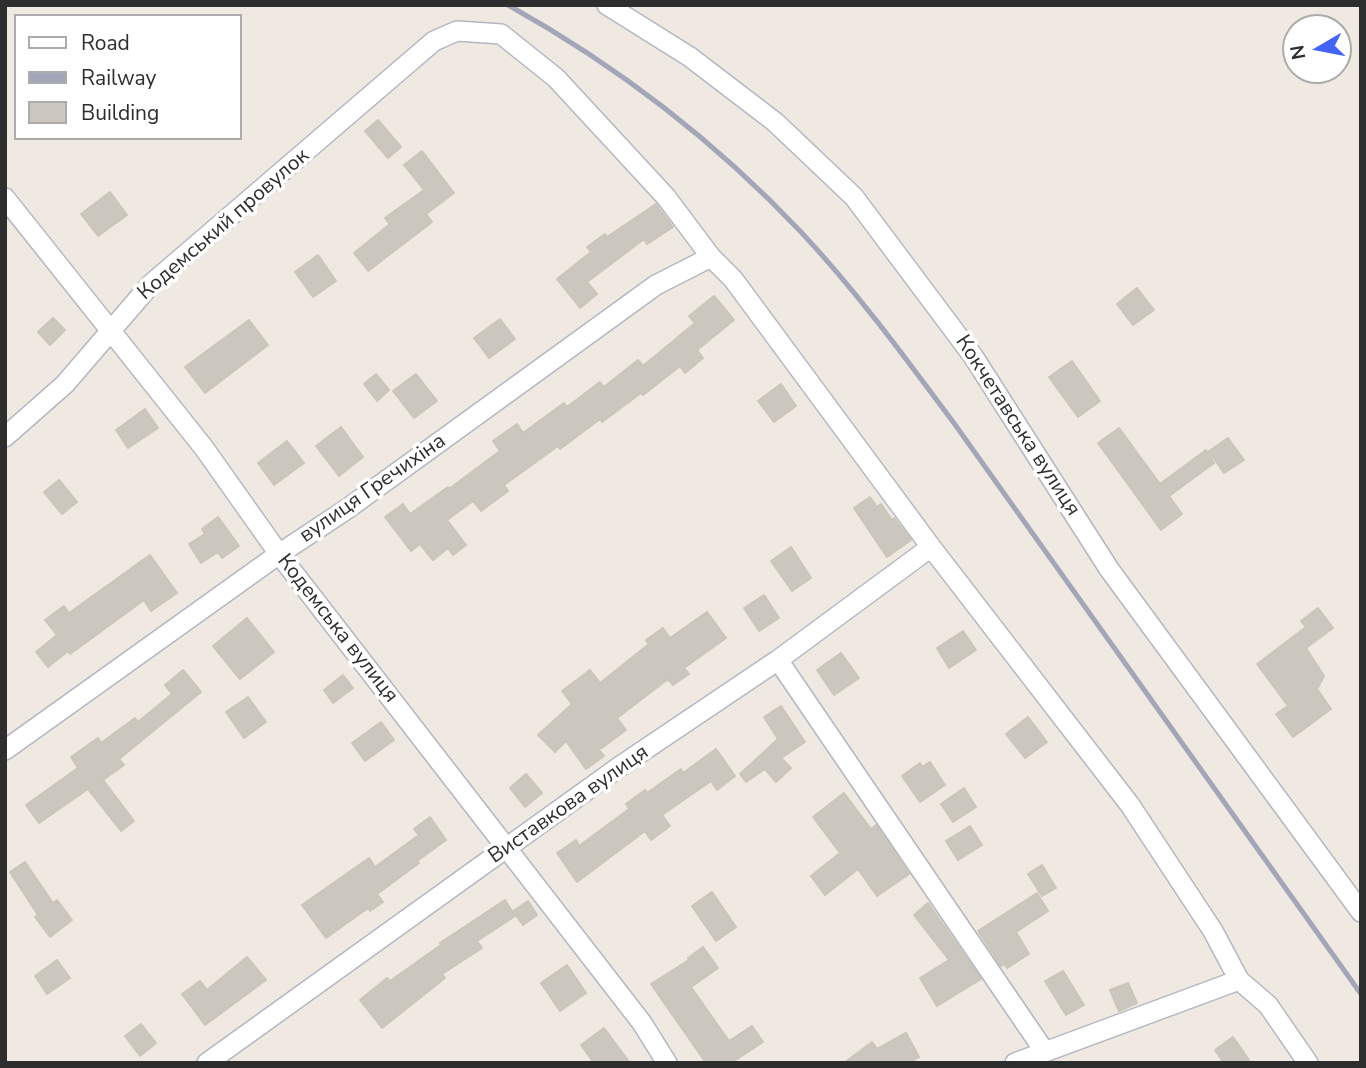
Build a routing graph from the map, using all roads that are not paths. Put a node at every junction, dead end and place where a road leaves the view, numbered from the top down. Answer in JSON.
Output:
{"nodes":[{"id":1,"x":607,"y":5,"type":"edge"},
{"id":2,"x":5,"y":198,"type":"edge"},
{"id":3,"x":711,"y":257,"type":"junction"},
{"id":4,"x":112,"y":331,"type":"junction"},
{"id":5,"x":5,"y":437,"type":"edge"},
{"id":6,"x":931,"y":547,"type":"junction"},
{"id":7,"x":279,"y":554,"type":"junction"},
{"id":8,"x":778,"y":660,"type":"junction"},
{"id":9,"x":5,"y":750,"type":"edge"},
{"id":10,"x":508,"y":848,"type":"junction"},
{"id":11,"x":1361,"y":912,"type":"edge"},
{"id":12,"x":1238,"y":980,"type":"junction"},
{"id":13,"x":1045,"y":1052,"type":"junction"},
{"id":14,"x":1298,"y":1059,"type":"edge"},
{"id":15,"x":207,"y":1063,"type":"edge"},
{"id":16,"x":667,"y":1063,"type":"edge"},
{"id":17,"x":1015,"y":1063,"type":"edge"}],
"edges":[{"from":1,"to":11,"type":"street","name":"Кокчетавська вулиця"},
{"from":2,"to":4,"type":"street","name":"Кодемська вулиця"},
{"from":3,"to":4,"type":"street","name":"Кодемський провулок"},
{"from":3,"to":6,"type":"street"},
{"from":3,"to":7,"type":"street","name":"вулиця Гречихіна"},
{"from":4,"to":5,"type":"street","name":"Кодемський провулок"},
{"from":4,"to":7,"type":"street","name":"Кодемська вулиця"},
{"from":6,"to":8,"type":"street","name":"Виставкова вулиця"},
{"from":6,"to":12,"type":"street"},
{"from":7,"to":9,"type":"street","name":"вулиця Гречихіна"},
{"from":7,"to":10,"type":"street","name":"Кодемська вулиця"},
{"from":8,"to":10,"type":"street","name":"Виставкова вулиця"},
{"from":8,"to":13,"type":"street"},
{"from":10,"to":15,"type":"street","name":"Виставкова вулиця"},
{"from":10,"to":16,"type":"street","name":"Кодемська вулиця"},
{"from":12,"to":13,"type":"street"},
{"from":12,"to":14,"type":"street"},
{"from":13,"to":17,"type":"street"}]}
